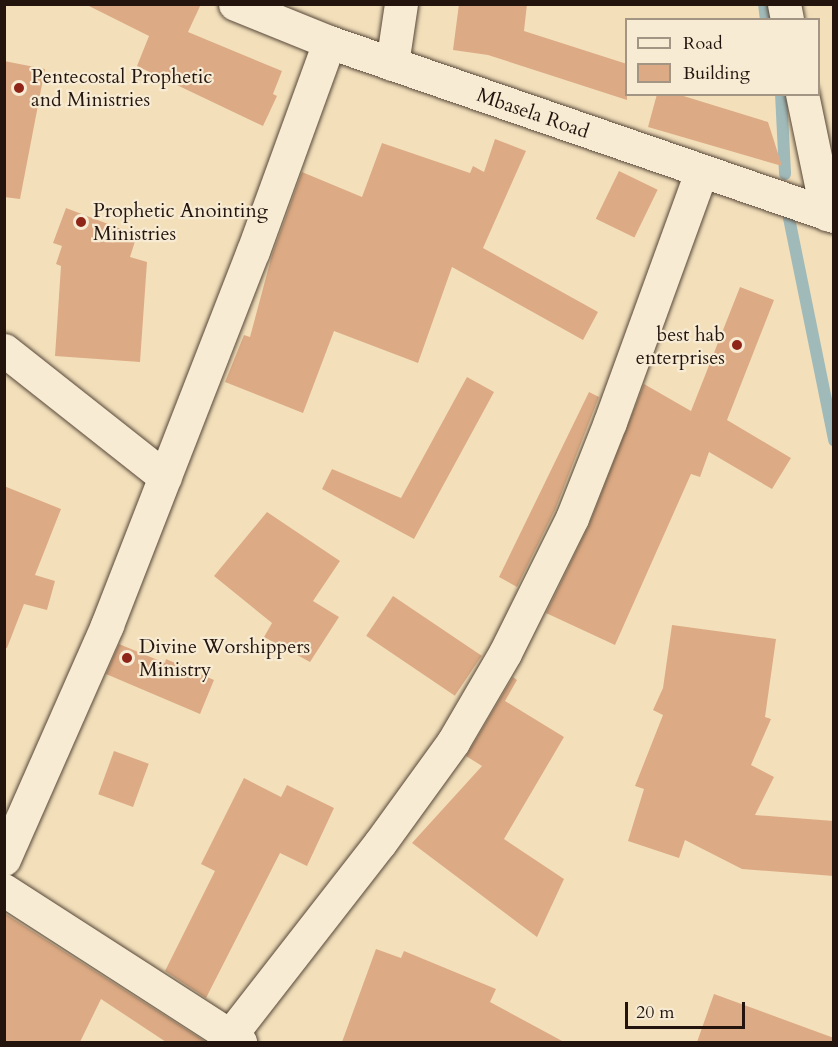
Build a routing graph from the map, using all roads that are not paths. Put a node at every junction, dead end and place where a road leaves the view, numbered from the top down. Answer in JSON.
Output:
{"nodes":[{"id":1,"x":235,"y":4,"type":"edge"},
{"id":2,"x":401,"y":4,"type":"edge"},
{"id":3,"x":329,"y":42,"type":"junction"},
{"id":4,"x":392,"y":64,"type":"junction"},
{"id":5,"x":802,"y":96,"type":"edge"},
{"id":6,"x":701,"y":172,"type":"junction"},
{"id":7,"x":830,"y":215,"type":"edge"},
{"id":8,"x":4,"y":350,"type":"edge"},
{"id":9,"x":165,"y":477,"type":"junction"},
{"id":10,"x":4,"y":859,"type":"edge"},
{"id":11,"x":4,"y":890,"type":"edge"},
{"id":12,"x":231,"y":1040,"type":"edge"}],
"edges":[{"from":1,"to":3,"type":"street","name":"Mbasela Road"},
{"from":2,"to":4,"type":"street"},
{"from":3,"to":4,"type":"street","name":"Mbasela Road"},
{"from":3,"to":9,"type":"street"},
{"from":4,"to":6,"type":"street","name":"Mbasela Road"},
{"from":5,"to":7,"type":"street"},
{"from":6,"to":7,"type":"street","name":"Mbasela Road"},
{"from":6,"to":12,"type":"street"},
{"from":8,"to":9,"type":"street"},
{"from":9,"to":10,"type":"street"},
{"from":11,"to":12,"type":"street"}]}
